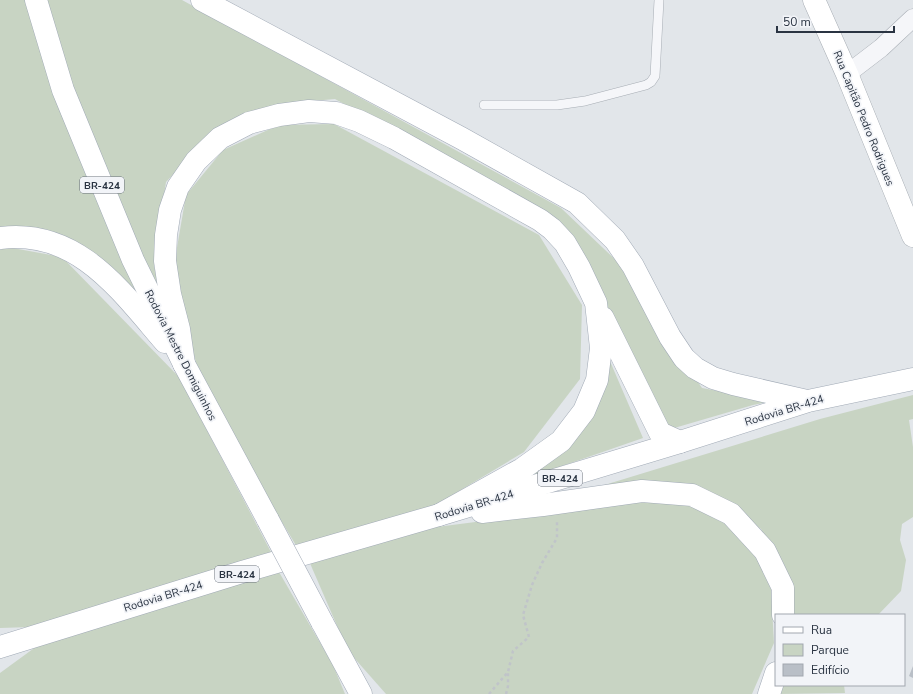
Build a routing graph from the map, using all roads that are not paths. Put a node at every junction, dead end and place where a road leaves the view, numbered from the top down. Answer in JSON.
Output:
{"nodes":[{"id":1,"x":36,"y":0,"type":"edge"},
{"id":2,"x":202,"y":0,"type":"edge"},
{"id":3,"x":659,"y":0,"type":"edge"},
{"id":4,"x":814,"y":0,"type":"edge"},
{"id":5,"x":913,"y":18,"type":"edge"},
{"id":6,"x":847,"y":74,"type":"junction"},
{"id":7,"x":484,"y":105,"type":"dead end"},
{"id":8,"x":911,"y":222,"type":"edge"},
{"id":9,"x":0,"y":238,"type":"edge"},
{"id":10,"x":596,"y":303,"type":"junction"},
{"id":11,"x":184,"y":364,"type":"junction"},
{"id":12,"x":913,"y":379,"type":"edge"},
{"id":13,"x":808,"y":401,"type":"junction"},
{"id":14,"x":680,"y":442,"type":"junction"},
{"id":15,"x":439,"y":516,"type":"junction"},
{"id":16,"x":783,"y":614,"type":"edge"},
{"id":17,"x":36,"y":635,"type":"junction"},
{"id":18,"x":0,"y":636,"type":"edge"},
{"id":19,"x":0,"y":647,"type":"edge"},
{"id":20,"x":0,"y":659,"type":"edge"},
{"id":21,"x":348,"y":671,"type":"junction"},
{"id":22,"x":775,"y":676,"type":"edge"},
{"id":23,"x":356,"y":694,"type":"edge"},
{"id":24,"x":361,"y":694,"type":"edge"},
{"id":25,"x":376,"y":694,"type":"edge"},
{"id":26,"x":769,"y":694,"type":"edge"}],
"edges":[{"from":1,"to":11,"type":"main road","name":"Rodovia Mestre Domiguinhos","number":"BR-424"},
{"from":2,"to":13,"type":"main road"},
{"from":3,"to":7,"type":"lane"},
{"from":4,"to":6,"type":"main road","name":"Rua Capitão Pedro Rodrigues"},
{"from":5,"to":6,"type":"street"},
{"from":6,"to":8,"type":"main road","name":"Rua Capitão Pedro Rodrigues"},
{"from":9,"to":11,"type":"main road"},
{"from":10,"to":11,"type":"main road"},
{"from":10,"to":14,"type":"main road"},
{"from":10,"to":15,"type":"main road"},
{"from":11,"to":21,"type":"main road","name":"Rodovia Mestre Domiguinhos","number":"BR-424","bridge":true},
{"from":12,"to":13,"type":"main road","name":"Rodovia BR-424","number":"BR-424"},
{"from":13,"to":14,"type":"main road","name":"Rodovia BR-424","number":"BR-424"},
{"from":14,"to":15,"type":"main road","name":"Rodovia BR-424","number":"BR-424"},
{"from":15,"to":16,"type":"main road"},
{"from":15,"to":17,"type":"main road","name":"Rodovia BR-424","number":"BR-424"},
{"from":17,"to":18,"type":"main road"},
{"from":17,"to":19,"type":"main road","number":"BR-424"},
{"from":17,"to":20,"type":"main road"},
{"from":21,"to":23,"type":"main road"},
{"from":21,"to":24,"type":"main road","name":"Rodovia Mestre Domiguinhos"},
{"from":21,"to":25,"type":"main road"},
{"from":22,"to":26,"type":"main road"}]}
